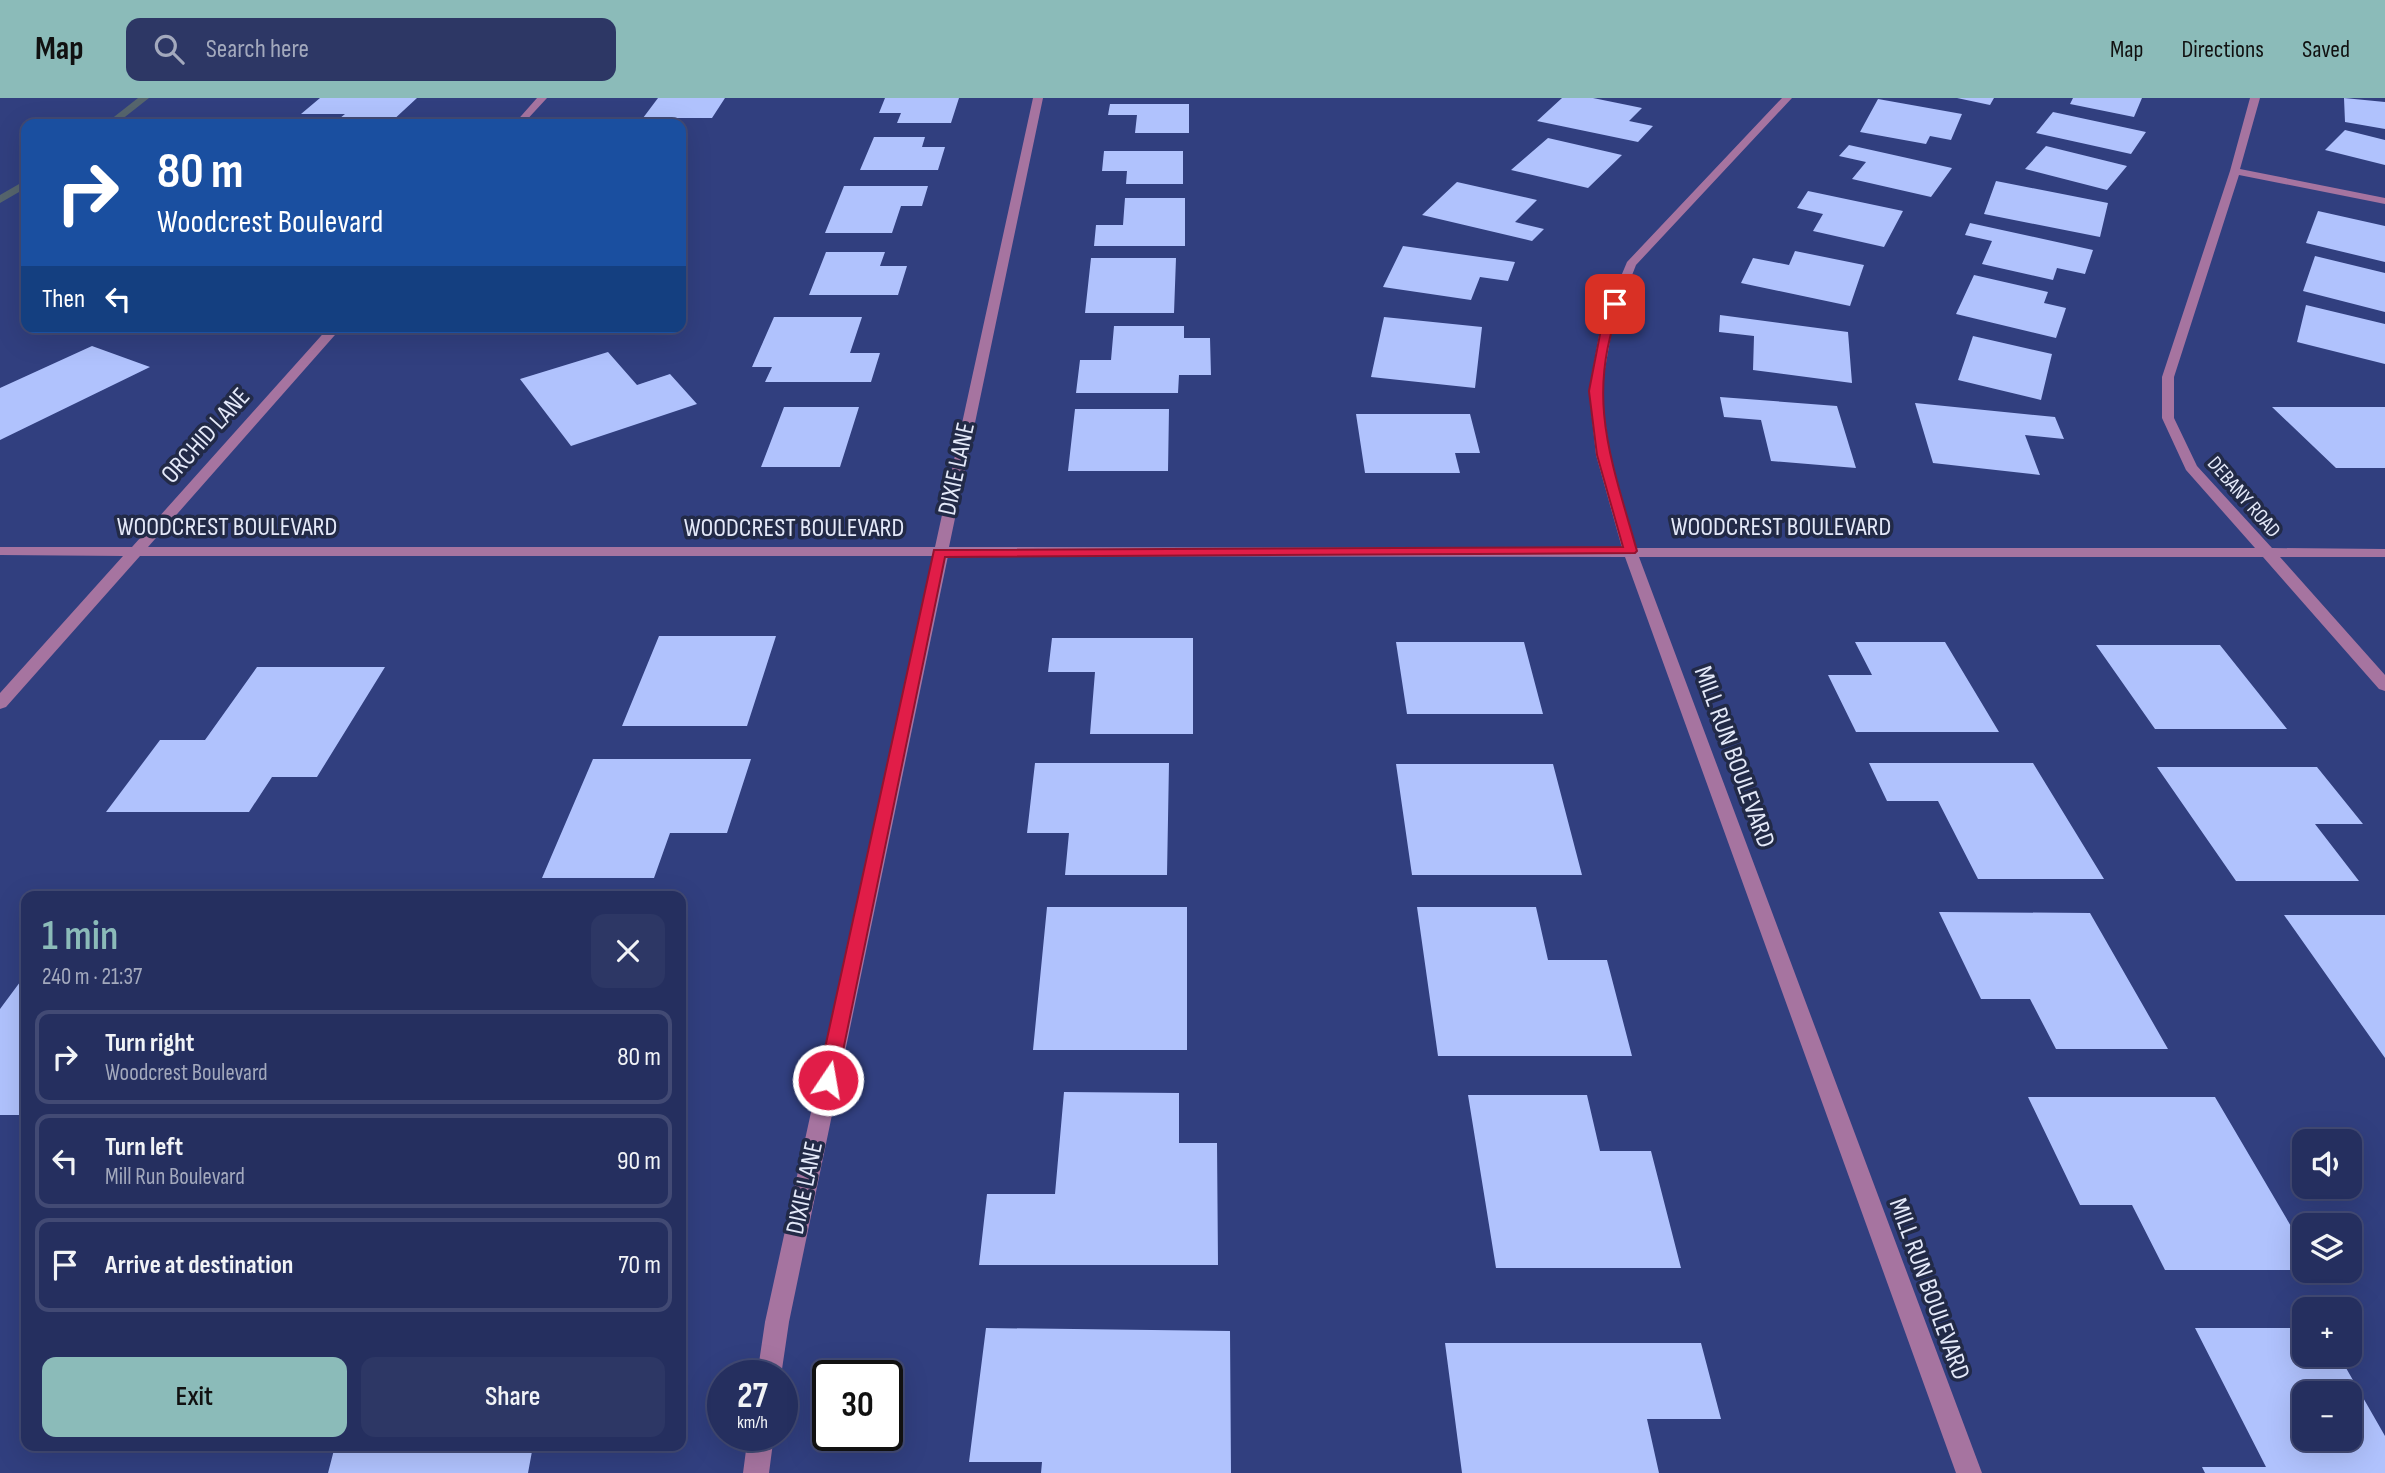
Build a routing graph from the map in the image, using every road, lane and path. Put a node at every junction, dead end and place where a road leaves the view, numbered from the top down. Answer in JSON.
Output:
{"nodes":[{"id":1,"x":542,"y":98,"type":"edge"},
{"id":2,"x":1038,"y":98,"type":"edge"},
{"id":3,"x":1787,"y":98,"type":"edge"},
{"id":4,"x":2255,"y":98,"type":"edge"},
{"id":5,"x":523,"y":119,"type":"edge"},
{"id":6,"x":2235,"y":171,"type":"junction"},
{"id":7,"x":2385,"y":201,"type":"edge"},
{"id":8,"x":332,"y":333,"type":"edge"},
{"id":9,"x":0,"y":551,"type":"edge"},
{"id":10,"x":1630,"y":551,"type":"junction"},
{"id":11,"x":135,"y":552,"type":"junction"},
{"id":12,"x":939,"y":553,"type":"junction"},
{"id":13,"x":2268,"y":553,"type":"junction"},
{"id":14,"x":2385,"y":553,"type":"edge"},
{"id":15,"x":2385,"y":685,"type":"edge"},
{"id":16,"x":0,"y":703,"type":"edge"},
{"id":17,"x":771,"y":1360,"type":"edge"},
{"id":18,"x":759,"y":1451,"type":"edge"},
{"id":19,"x":756,"y":1473,"type":"edge"},
{"id":20,"x":1969,"y":1473,"type":"edge"}],
"edges":[{"from":1,"to":5,"type":"street"},
{"from":2,"to":12,"type":"street","name":"DIXIE LANE"},
{"from":3,"to":10,"type":"street","name":"MILL RUN BOULEVARD"},
{"from":4,"to":6,"type":"street","name":"DEBANY ROAD"},
{"from":6,"to":7,"type":"street"},
{"from":6,"to":13,"type":"street","name":"DEBANY ROAD"},
{"from":8,"to":11,"type":"street","name":"ORCHID LANE"},
{"from":9,"to":11,"type":"street","name":"WOODCREST BOULEVARD"},
{"from":10,"to":12,"type":"street","name":"WOODCREST BOULEVARD"},
{"from":10,"to":13,"type":"street","name":"WOODCREST BOULEVARD"},
{"from":10,"to":20,"type":"street","name":"MILL RUN BOULEVARD"},
{"from":11,"to":12,"type":"street","name":"WOODCREST BOULEVARD"},
{"from":11,"to":16,"type":"street","name":"ORCHID LANE"},
{"from":12,"to":17,"type":"street","name":"DIXIE LANE"},
{"from":13,"to":14,"type":"street","name":"WOODCREST BOULEVARD"},
{"from":13,"to":15,"type":"street","name":"DEBANY ROAD"},
{"from":18,"to":19,"type":"street"}]}
